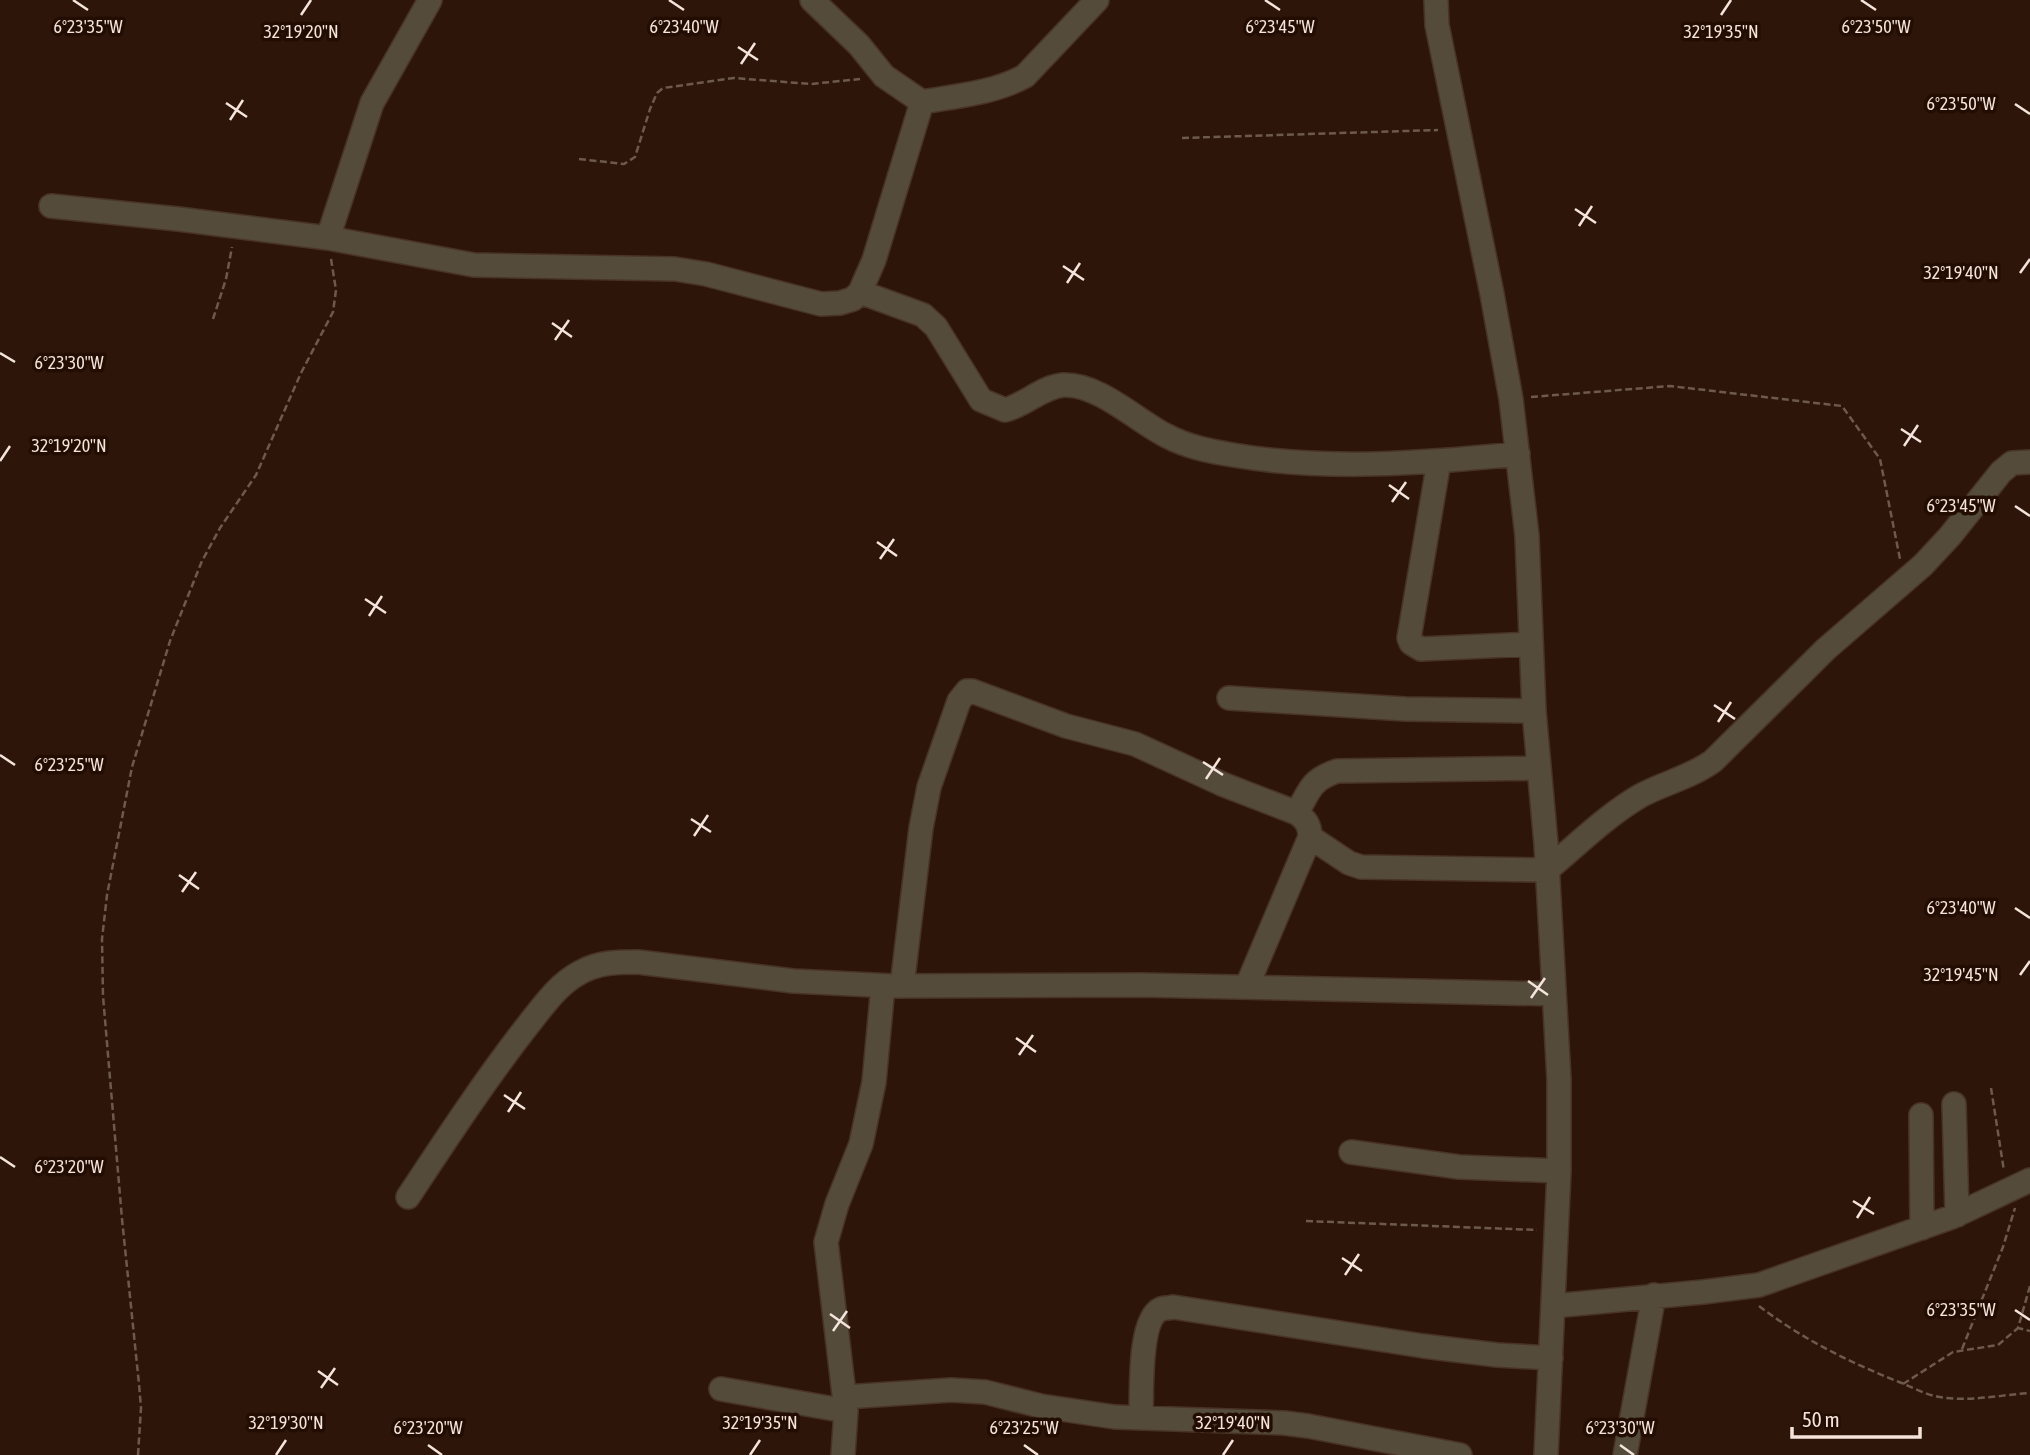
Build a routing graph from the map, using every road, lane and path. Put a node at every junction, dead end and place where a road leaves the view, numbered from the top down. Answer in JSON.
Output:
{"nodes":[{"id":1,"x":430,"y":0,"type":"edge"},
{"id":2,"x":812,"y":0,"type":"edge"},
{"id":3,"x":1097,"y":0,"type":"edge"},
{"id":4,"x":1436,"y":0,"type":"edge"},
{"id":5,"x":884,"y":76,"type":"junction"},
{"id":6,"x":922,"y":102,"type":"junction"},
{"id":7,"x":1459,"y":130,"type":"junction"},
{"id":8,"x":1182,"y":138,"type":"dead end"},
{"id":9,"x":579,"y":159,"type":"dead end"},
{"id":10,"x":51,"y":205,"type":"dead end"},
{"id":11,"x":235,"y":227,"type":"junction"},
{"id":12,"x":328,"y":238,"type":"junction"},
{"id":13,"x":860,"y":292,"type":"junction"},
{"id":14,"x":213,"y":319,"type":"dead end"},
{"id":15,"x":1511,"y":399,"type":"junction"},
{"id":16,"x":1518,"y":454,"type":"junction"},
{"id":17,"x":1438,"y":461,"type":"junction"},
{"id":18,"x":2030,"y":462,"type":"edge"},
{"id":19,"x":1903,"y":582,"type":"junction"},
{"id":20,"x":1531,"y":644,"type":"junction"},
{"id":21,"x":1229,"y":698,"type":"dead end"},
{"id":22,"x":1534,"y":711,"type":"junction"},
{"id":23,"x":1539,"y":768,"type":"junction"},
{"id":24,"x":1297,"y":813,"type":"junction"},
{"id":25,"x":1310,"y":837,"type":"junction"},
{"id":26,"x":1547,"y":870,"type":"junction"},
{"id":27,"x":893,"y":986,"type":"junction"},
{"id":28,"x":1247,"y":986,"type":"junction"},
{"id":29,"x":1553,"y":994,"type":"junction"},
{"id":30,"x":1991,"y":1088,"type":"dead end"},
{"id":31,"x":1954,"y":1104,"type":"dead end"},
{"id":32,"x":1921,"y":1115,"type":"dead end"},
{"id":33,"x":1351,"y":1152,"type":"dead end"},
{"id":34,"x":1559,"y":1171,"type":"junction"},
{"id":35,"x":2019,"y":1185,"type":"edge"},
{"id":36,"x":408,"y":1196,"type":"dead end"},
{"id":37,"x":1957,"y":1215,"type":"junction"},
{"id":38,"x":1306,"y":1221,"type":"dead end"},
{"id":39,"x":1922,"y":1228,"type":"junction"},
{"id":40,"x":1556,"y":1230,"type":"junction"},
{"id":41,"x":2030,"y":1286,"type":"edge"},
{"id":42,"x":1738,"y":1289,"type":"junction"},
{"id":43,"x":1654,"y":1296,"type":"junction"},
{"id":44,"x":1553,"y":1306,"type":"junction"},
{"id":45,"x":2018,"y":1328,"type":"junction"},
{"id":46,"x":2030,"y":1331,"type":"edge"},
{"id":47,"x":1962,"y":1349,"type":"junction"},
{"id":48,"x":1551,"y":1358,"type":"junction"},
{"id":49,"x":1903,"y":1384,"type":"junction"},
{"id":50,"x":721,"y":1390,"type":"dead end"},
{"id":51,"x":2030,"y":1393,"type":"edge"},
{"id":52,"x":845,"y":1404,"type":"junction"},
{"id":53,"x":1141,"y":1418,"type":"junction"},
{"id":54,"x":138,"y":1455,"type":"edge"},
{"id":55,"x":844,"y":1455,"type":"edge"},
{"id":56,"x":1460,"y":1455,"type":"edge"},
{"id":57,"x":1546,"y":1455,"type":"edge"},
{"id":58,"x":1625,"y":1455,"type":"edge"}],
"edges":[{"from":1,"to":12,"type":"street"},
{"from":2,"to":5,"type":"street"},
{"from":3,"to":6,"type":"street"},
{"from":4,"to":7,"type":"street"},
{"from":5,"to":6,"type":"street"},
{"from":5,"to":9,"type":"path"},
{"from":6,"to":13,"type":"street"},
{"from":7,"to":8,"type":"path"},
{"from":7,"to":15,"type":"street"},
{"from":10,"to":11,"type":"street"},
{"from":11,"to":12,"type":"street"},
{"from":11,"to":14,"type":"path"},
{"from":12,"to":13,"type":"street"},
{"from":12,"to":54,"type":"path"},
{"from":13,"to":17,"type":"street"},
{"from":15,"to":16,"type":"street"},
{"from":15,"to":19,"type":"path"},
{"from":16,"to":17,"type":"street"},
{"from":16,"to":20,"type":"street"},
{"from":17,"to":20,"type":"street"},
{"from":18,"to":19,"type":"street"},
{"from":19,"to":26,"type":"street"},
{"from":20,"to":22,"type":"street"},
{"from":21,"to":22,"type":"street"},
{"from":22,"to":23,"type":"street"},
{"from":23,"to":24,"type":"street"},
{"from":23,"to":26,"type":"street"},
{"from":24,"to":25,"type":"street"},
{"from":24,"to":27,"type":"street"},
{"from":25,"to":26,"type":"street"},
{"from":25,"to":28,"type":"street"},
{"from":26,"to":29,"type":"street"},
{"from":27,"to":28,"type":"street"},
{"from":27,"to":36,"type":"street"},
{"from":27,"to":52,"type":"street"},
{"from":28,"to":29,"type":"street"},
{"from":29,"to":34,"type":"street"},
{"from":30,"to":35,"type":"path"},
{"from":31,"to":37,"type":"street"},
{"from":32,"to":39,"type":"street"},
{"from":33,"to":34,"type":"street"},
{"from":34,"to":40,"type":"street"},
{"from":35,"to":37,"type":"street"},
{"from":35,"to":47,"type":"path"},
{"from":37,"to":39,"type":"street"},
{"from":38,"to":40,"type":"path"},
{"from":39,"to":42,"type":"street"},
{"from":40,"to":44,"type":"street"},
{"from":41,"to":45,"type":"path"},
{"from":42,"to":43,"type":"street"},
{"from":42,"to":49,"type":"path"},
{"from":43,"to":44,"type":"street"},
{"from":43,"to":58,"type":"street"},
{"from":44,"to":48,"type":"street"},
{"from":45,"to":46,"type":"path"},
{"from":45,"to":47,"type":"path"},
{"from":47,"to":49,"type":"path"},
{"from":48,"to":53,"type":"street"},
{"from":48,"to":57,"type":"street"},
{"from":49,"to":51,"type":"path"},
{"from":50,"to":52,"type":"street"},
{"from":52,"to":53,"type":"street"},
{"from":52,"to":55,"type":"street"},
{"from":53,"to":56,"type":"street"}]}
